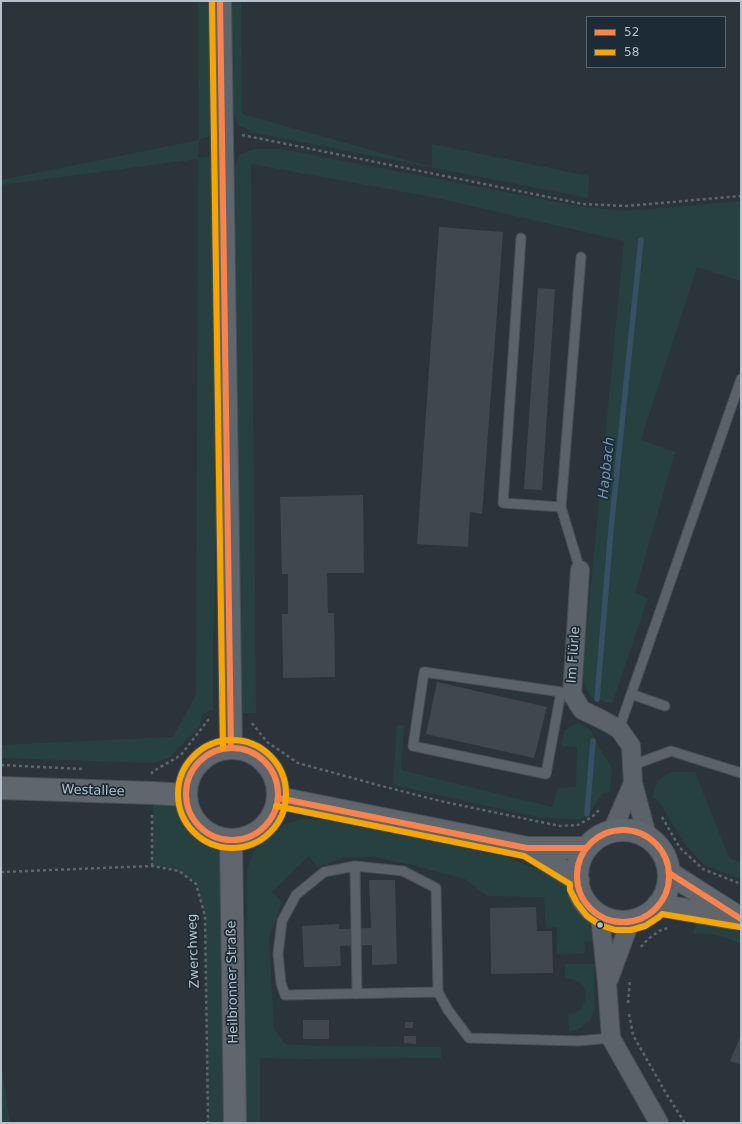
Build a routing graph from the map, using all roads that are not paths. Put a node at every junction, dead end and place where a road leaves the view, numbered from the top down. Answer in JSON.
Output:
{"nodes":[{"id":1,"x":220,"y":1,"type":"edge"},
{"id":2,"x":521,"y":238,"type":"dead end"},
{"id":3,"x":581,"y":257,"type":"dead end"},
{"id":4,"x":741,"y":379,"type":"edge"},
{"id":5,"x":561,"y":507,"type":"junction"},
{"id":6,"x":580,"y":570,"type":"joint"},
{"id":7,"x":566,"y":693,"type":"junction"},
{"id":8,"x":631,"y":694,"type":"junction"},
{"id":9,"x":666,"y":706,"type":"dead end"},
{"id":10,"x":619,"y":729,"type":"junction"},
{"id":11,"x":231,"y":748,"type":"junction"},
{"id":12,"x":633,"y":765,"type":"junction"},
{"id":13,"x":741,"y":773,"type":"edge"},
{"id":14,"x":1,"y":788,"type":"edge"},
{"id":15,"x":186,"y":795,"type":"junction"},
{"id":16,"x":278,"y":798,"type":"junction"},
{"id":17,"x":632,"y":802,"type":"junction"},
{"id":18,"x":612,"y":832,"type":"junction"},
{"id":19,"x":647,"y":836,"type":"junction"},
{"id":20,"x":231,"y":840,"type":"junction"},
{"id":21,"x":527,"y":848,"type":"junction"},
{"id":22,"x":586,"y":848,"type":"junction"},
{"id":23,"x":355,"y":866,"type":"junction"},
{"id":24,"x":670,"y":873,"type":"junction"},
{"id":25,"x":578,"y":880,"type":"junction"},
{"id":26,"x":658,"y":905,"type":"junction"},
{"id":27,"x":600,"y":916,"type":"junction"},
{"id":28,"x":741,"y":919,"type":"edge"},
{"id":29,"x":630,"y":922,"type":"junction"},
{"id":30,"x":607,"y":983,"type":"junction"},
{"id":31,"x":438,"y":992,"type":"junction"},
{"id":32,"x":357,"y":994,"type":"junction"},
{"id":33,"x":611,"y":1038,"type":"junction"},
{"id":34,"x":235,"y":1123,"type":"edge"},
{"id":35,"x":659,"y":1123,"type":"edge"}],
"edges":[{"from":1,"to":11,"type":"main road"},
{"from":2,"to":5,"type":"lane"},
{"from":3,"to":5,"type":"lane"},
{"from":4,"to":8,"type":"lane"},
{"from":5,"to":6,"type":"lane"},
{"from":6,"to":7,"type":"street","name":"Im Flürle"},
{"from":7,"to":7,"type":"lane"},
{"from":7,"to":10,"type":"street","name":"Im Flürle"},
{"from":8,"to":9,"type":"lane"},
{"from":8,"to":10,"type":"lane"},
{"from":10,"to":12,"type":"street","name":"Im Flürle"},
{"from":11,"to":15,"type":"main road"},
{"from":11,"to":16,"type":"main road"},
{"from":12,"to":13,"type":"lane"},
{"from":12,"to":17,"type":"street","name":"Im Flürle"},
{"from":14,"to":15,"type":"main road","name":"Westallee"},
{"from":15,"to":20,"type":"main road"},
{"from":16,"to":20,"type":"main road"},
{"from":16,"to":21,"type":"main road"},
{"from":17,"to":18,"type":"street"},
{"from":17,"to":19,"type":"street","name":"Im Flürle"},
{"from":18,"to":19,"type":"main road"},
{"from":18,"to":22,"type":"main road"},
{"from":19,"to":24,"type":"main road"},
{"from":20,"to":34,"type":"main road","name":"Heilbronner Straße"},
{"from":21,"to":22,"type":"main road"},
{"from":21,"to":25,"type":"main road"},
{"from":22,"to":25,"type":"main road"},
{"from":23,"to":31,"type":"lane"},
{"from":23,"to":32,"type":"lane"},
{"from":23,"to":32,"type":"lane"},
{"from":24,"to":26,"type":"main road"},
{"from":24,"to":28,"type":"main road"},
{"from":25,"to":27,"type":"main road"},
{"from":26,"to":28,"type":"main road"},
{"from":26,"to":29,"type":"main road"},
{"from":27,"to":29,"type":"main road"},
{"from":27,"to":30,"type":"street"},
{"from":29,"to":30,"type":"street"},
{"from":30,"to":33,"type":"street"},
{"from":31,"to":32,"type":"lane"},
{"from":31,"to":33,"type":"lane"},
{"from":33,"to":35,"type":"street"}]}
